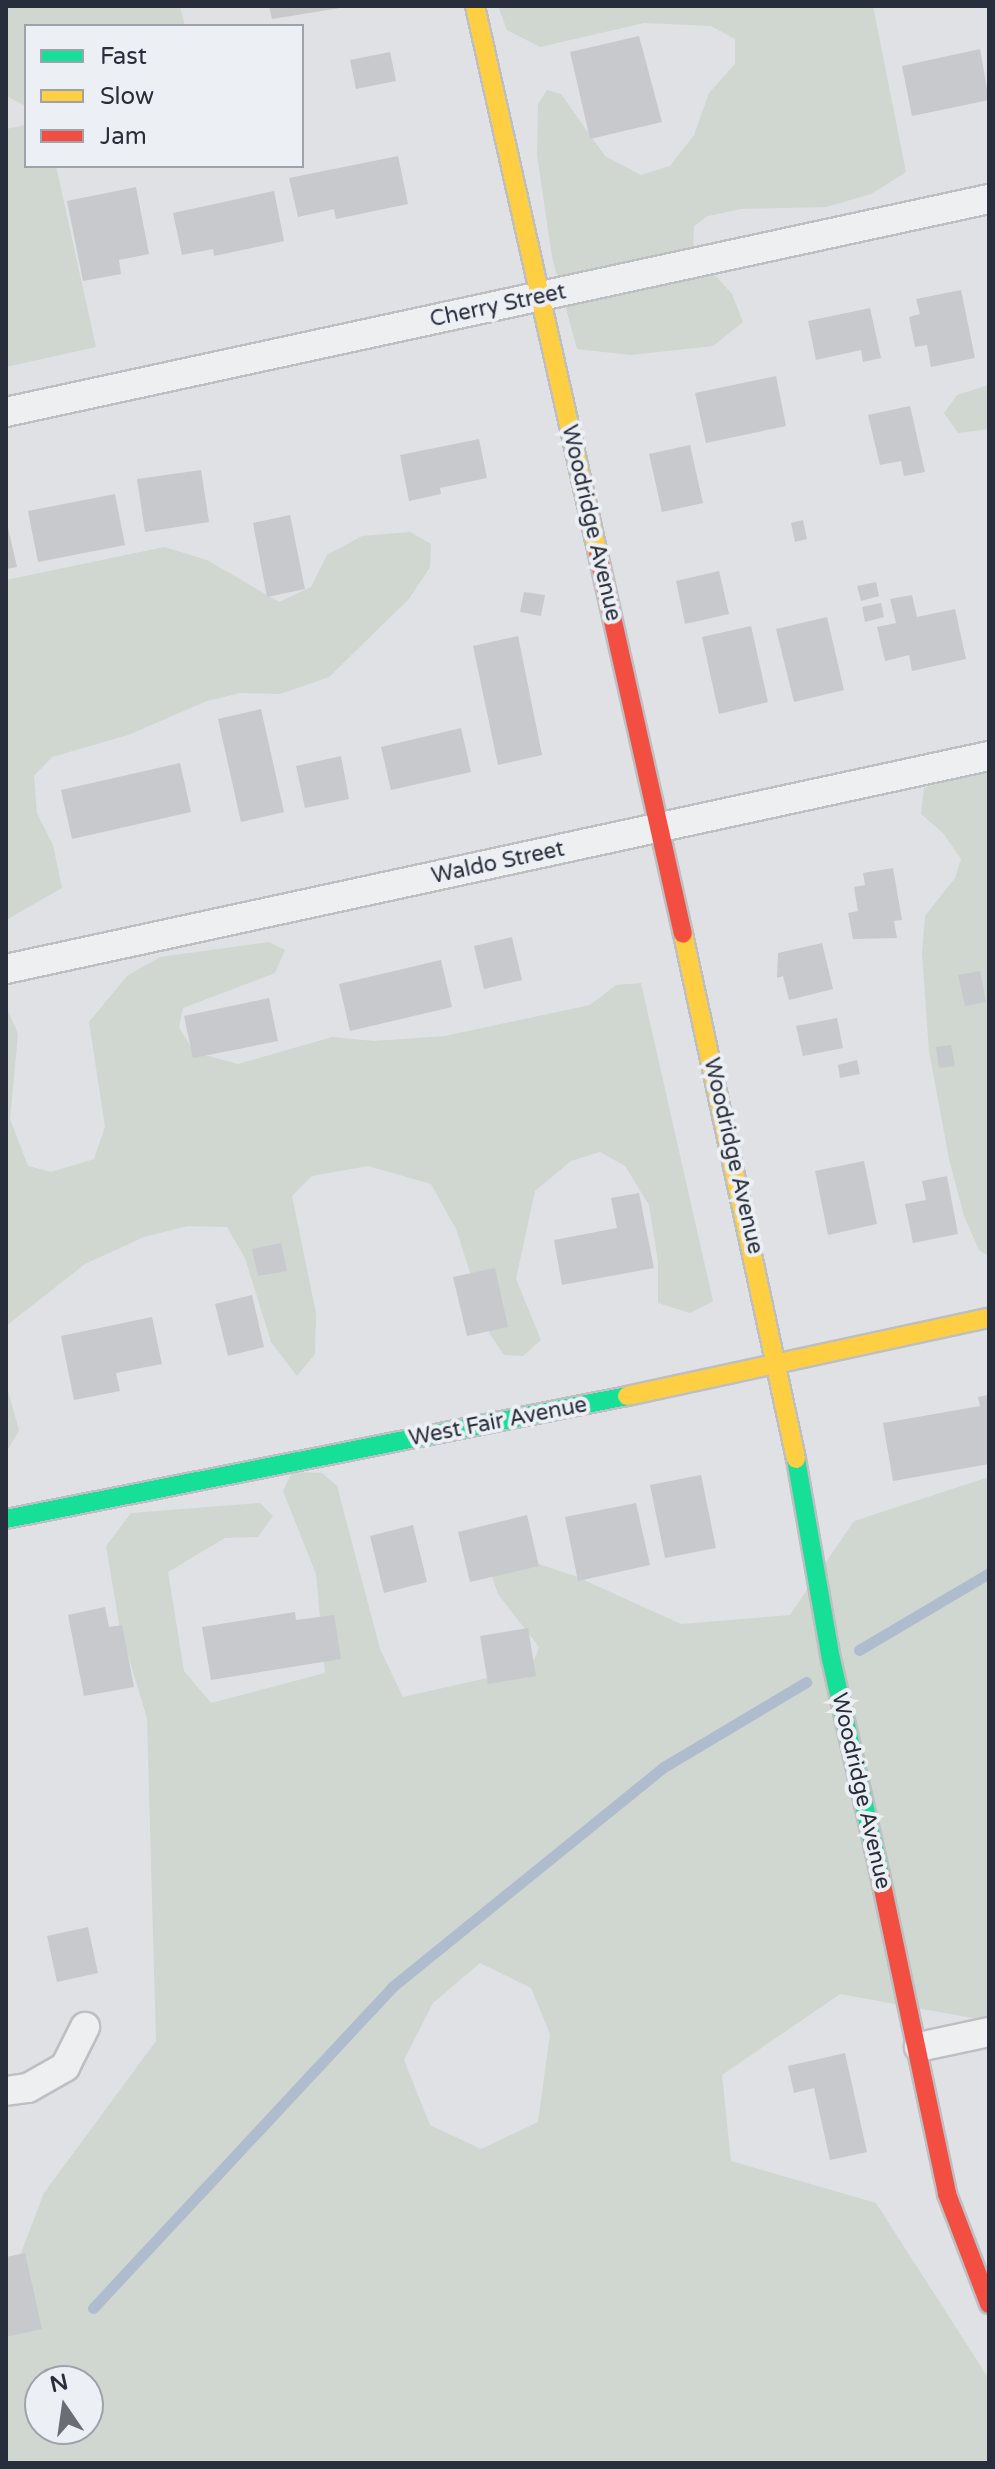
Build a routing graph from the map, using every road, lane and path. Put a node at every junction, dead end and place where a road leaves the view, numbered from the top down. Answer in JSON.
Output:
{"nodes":[{"id":1,"x":475,"y":6,"type":"edge"},
{"id":2,"x":989,"y":199,"type":"edge"},
{"id":3,"x":541,"y":297,"type":"junction"},
{"id":4,"x":6,"y":412,"type":"edge"},
{"id":5,"x":989,"y":756,"type":"edge"},
{"id":6,"x":660,"y":828,"type":"junction"},
{"id":7,"x":6,"y":969,"type":"edge"},
{"id":8,"x":989,"y":1318,"type":"edge"},
{"id":9,"x":780,"y":1366,"type":"junction"},
{"id":10,"x":6,"y":1519,"type":"edge"},
{"id":11,"x":85,"y":2027,"type":"dead end"},
{"id":12,"x":989,"y":2032,"type":"edge"},
{"id":13,"x":919,"y":2047,"type":"junction"},
{"id":14,"x":6,"y":2091,"type":"edge"},
{"id":15,"x":989,"y":2304,"type":"edge"}],
"edges":[{"from":1,"to":3,"type":"street","name":"Woodridge Avenue"},
{"from":2,"to":3,"type":"street","name":"Cherry Street"},
{"from":3,"to":4,"type":"street","name":"Cherry Street"},
{"from":3,"to":6,"type":"street","name":"Woodridge Avenue"},
{"from":5,"to":6,"type":"street","name":"Waldo Street"},
{"from":6,"to":7,"type":"street","name":"Waldo Street"},
{"from":6,"to":9,"type":"street","name":"Woodridge Avenue"},
{"from":8,"to":9,"type":"street","name":"West Fair Avenue"},
{"from":9,"to":10,"type":"street","name":"West Fair Avenue"},
{"from":9,"to":13,"type":"street","name":"Woodridge Avenue"},
{"from":11,"to":14,"type":"street"},
{"from":12,"to":13,"type":"street"},
{"from":13,"to":15,"type":"street","name":"Woodridge Avenue"}]}
